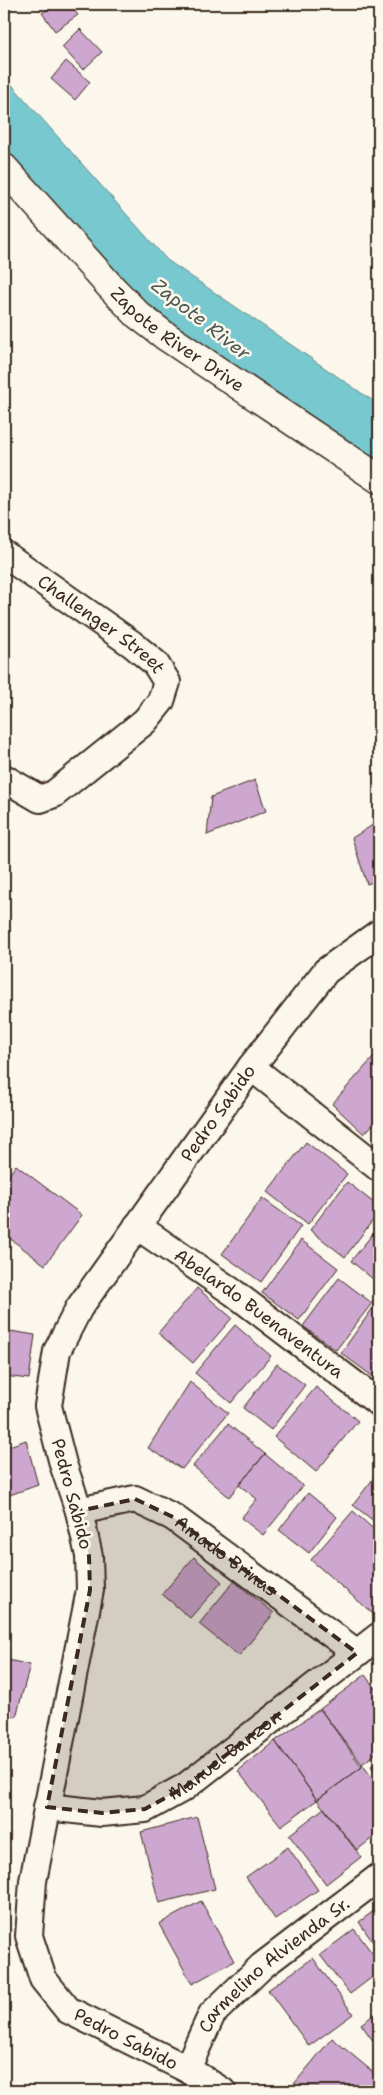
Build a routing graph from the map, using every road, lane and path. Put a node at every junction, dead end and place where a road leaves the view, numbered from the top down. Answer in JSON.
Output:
{"nodes":[{"id":1,"x":4,"y":168,"type":"edge"},
{"id":2,"x":379,"y":479,"type":"edge"},
{"id":3,"x":4,"y":554,"type":"edge"},
{"id":4,"x":4,"y":778,"type":"edge"},
{"id":5,"x":379,"y":934,"type":"edge"},
{"id":6,"x":251,"y":1068,"type":"junction"},
{"id":7,"x":379,"y":1168,"type":"edge"},
{"id":8,"x":137,"y":1226,"type":"junction"},
{"id":9,"x":379,"y":1403,"type":"edge"},
{"id":10,"x":79,"y":1511,"type":"junction"},
{"id":11,"x":379,"y":1636,"type":"edge"},
{"id":12,"x":357,"y":1653,"type":"junction"},
{"id":13,"x":47,"y":1807,"type":"junction"},
{"id":14,"x":379,"y":1877,"type":"edge"},
{"id":15,"x":186,"y":2069,"type":"junction"},
{"id":16,"x":222,"y":2091,"type":"edge"}],
"edges":[{"from":1,"to":2,"type":"main road","name":"Zapote River Drive"},
{"from":3,"to":4,"type":"street","name":"Challenger Street"},
{"from":5,"to":6,"type":"street","name":"Pedro Sabido"},
{"from":6,"to":7,"type":"street"},
{"from":6,"to":8,"type":"street","name":"Pedro Sabido"},
{"from":8,"to":9,"type":"street","name":"Abelardo Buenaventura"},
{"from":8,"to":10,"type":"street","name":"Pedro Sabido"},
{"from":10,"to":12,"type":"street","name":"Amado Brinas"},
{"from":10,"to":13,"type":"street","name":"Pedro Sabido"},
{"from":11,"to":12,"type":"street","name":"Manuel Banzon"},
{"from":12,"to":13,"type":"street","name":"Manuel Banzon"},
{"from":13,"to":15,"type":"street","name":"Pedro Sabido"},
{"from":14,"to":15,"type":"street","name":"Carmelino Alvienda Sr."},
{"from":15,"to":16,"type":"street","name":"Pedro Sabido"}]}
